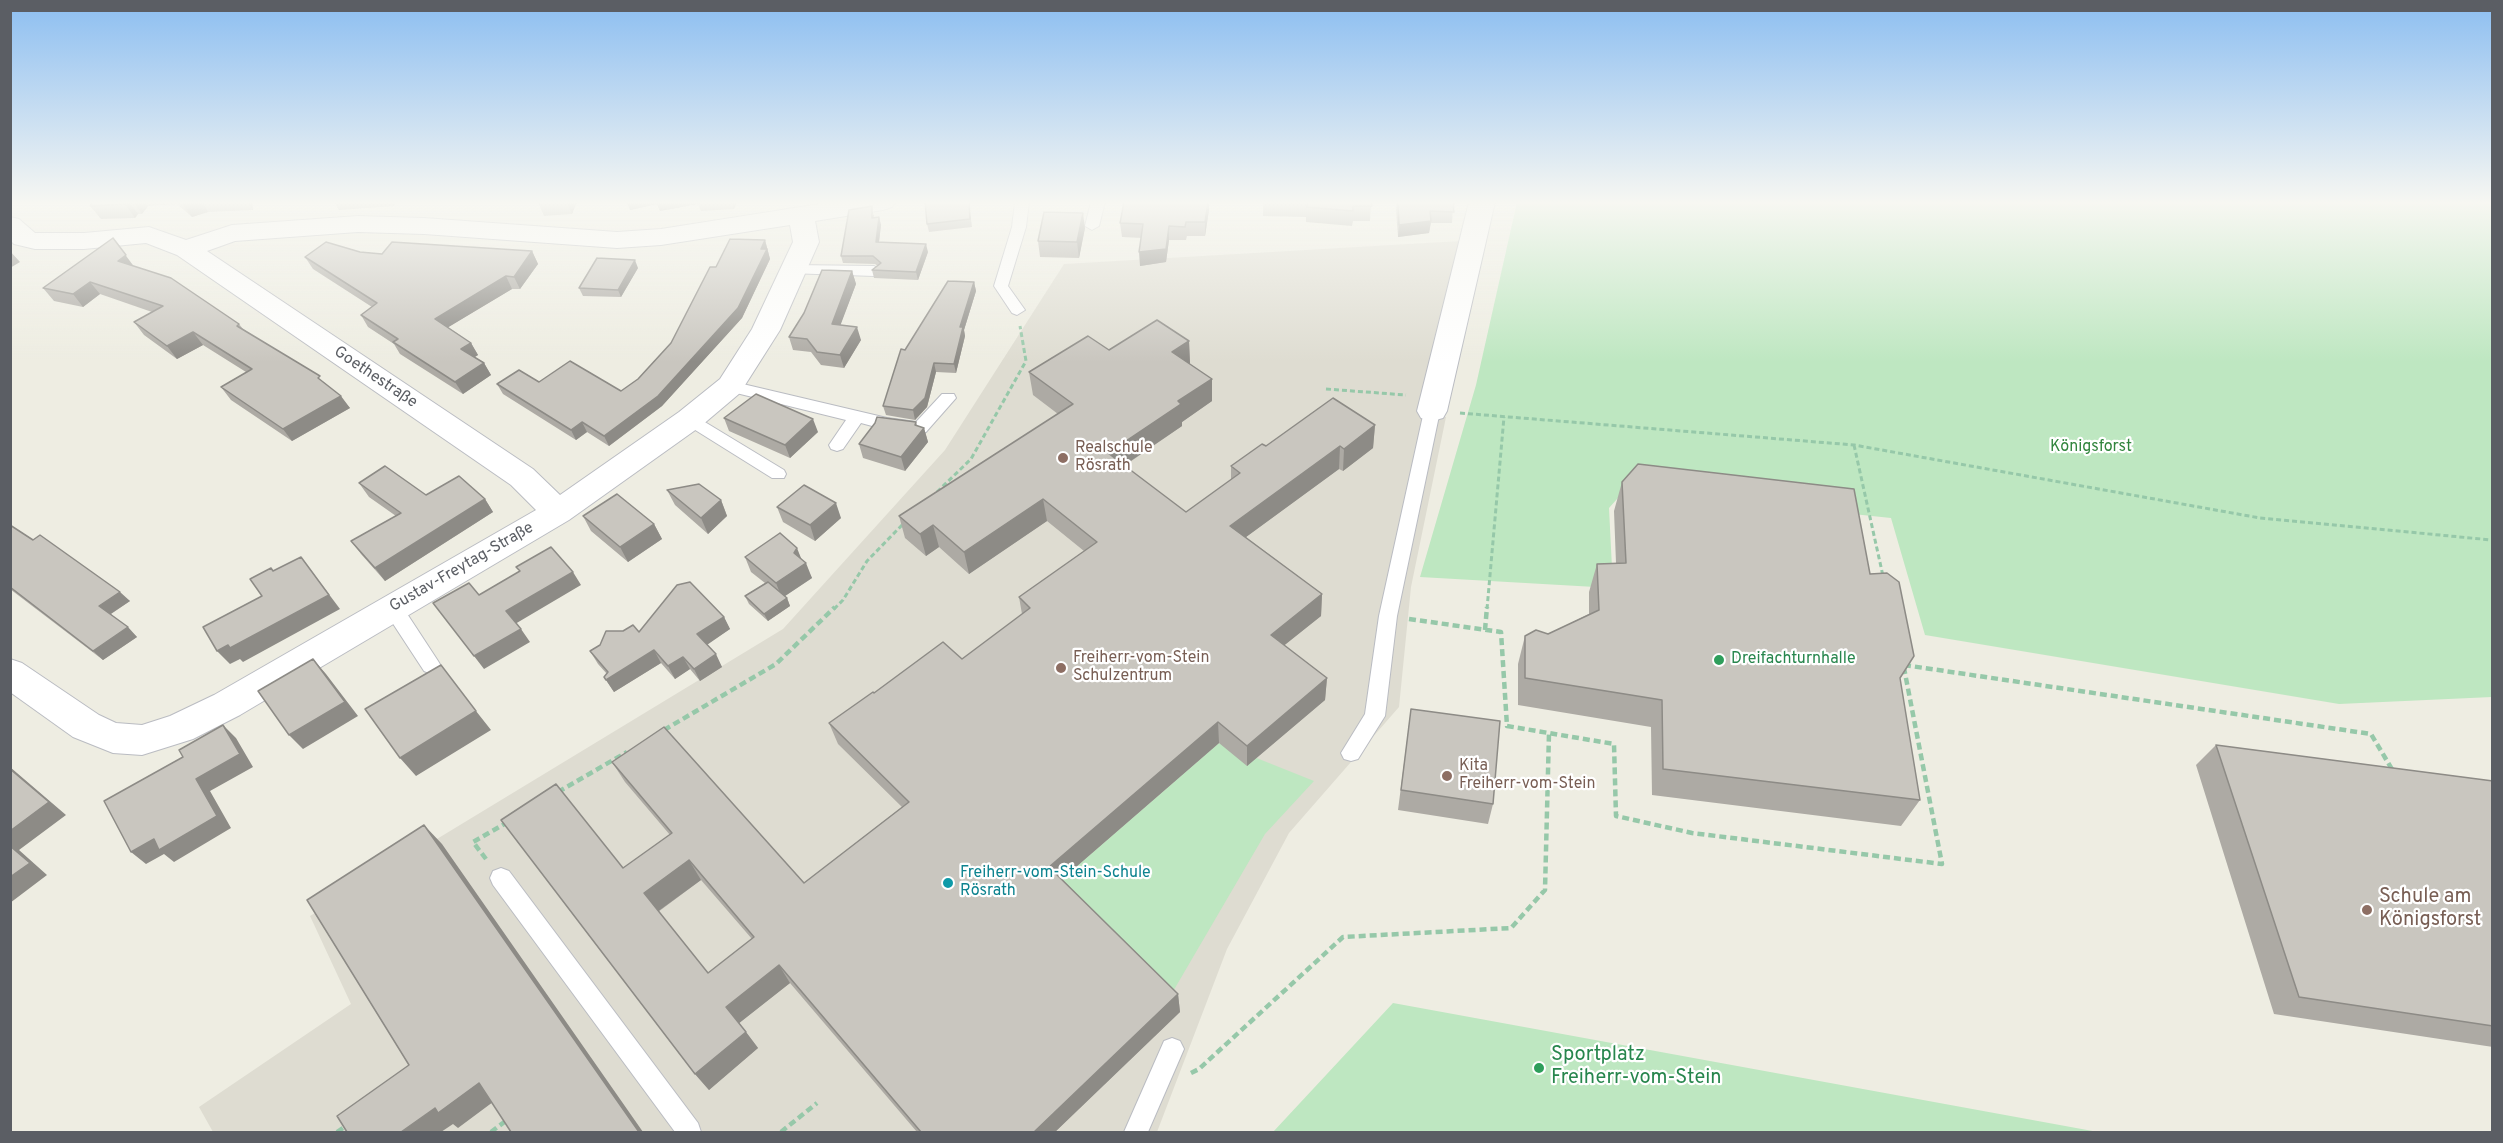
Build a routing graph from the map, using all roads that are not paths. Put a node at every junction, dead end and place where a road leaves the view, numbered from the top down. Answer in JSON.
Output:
{"nodes":[{"id":1,"x":195,"y":255,"type":"edge"},
{"id":2,"x":800,"y":255,"type":"edge"},
{"id":3,"x":1010,"y":255,"type":"edge"},
{"id":4,"x":1469,"y":255,"type":"edge"},
{"id":5,"x":793,"y":270,"type":"junction"},
{"id":6,"x":874,"y":271,"type":"edge"},
{"id":7,"x":1017,"y":310,"type":"road end"},
{"id":8,"x":730,"y":386,"type":"junction"},
{"id":9,"x":948,"y":398,"type":"dead end"},
{"id":10,"x":1434,"y":404,"type":"joint"},
{"id":11,"x":857,"y":416,"type":"junction"},
{"id":12,"x":690,"y":419,"type":"junction"},
{"id":13,"x":837,"y":445,"type":"dead end"},
{"id":14,"x":778,"y":474,"type":"dead end"},
{"id":15,"x":558,"y":512,"type":"junction"},
{"id":16,"x":393,"y":608,"type":"junction"},
{"id":17,"x":431,"y":666,"type":"dead end"},
{"id":18,"x":10,"y":674,"type":"edge"},
{"id":19,"x":1351,"y":753,"type":"dead end"},
{"id":20,"x":501,"y":878,"type":"road end"},
{"id":21,"x":1172,"y":1049,"type":"dead end"},
{"id":22,"x":689,"y":1132,"type":"edge"},
{"id":23,"x":1136,"y":1132,"type":"edge"}],
"edges":[{"from":1,"to":15,"type":"street","name":"Goethestraße"},
{"from":2,"to":5,"type":"street","name":"Gustav-Freytag-Straße"},
{"from":3,"to":7,"type":"lane"},
{"from":4,"to":10,"type":"street"},
{"from":5,"to":6,"type":"lane"},
{"from":5,"to":8,"type":"street","name":"Gustav-Freytag-Straße"},
{"from":8,"to":11,"type":"lane"},
{"from":8,"to":12,"type":"street","name":"Gustav-Freytag-Straße"},
{"from":9,"to":11,"type":"lane"},
{"from":10,"to":19,"type":"lane"},
{"from":11,"to":13,"type":"lane"},
{"from":12,"to":14,"type":"lane"},
{"from":12,"to":15,"type":"street","name":"Gustav-Freytag-Straße"},
{"from":15,"to":16,"type":"street","name":"Gustav-Freytag-Straße"},
{"from":16,"to":17,"type":"lane"},
{"from":16,"to":18,"type":"street","name":"Gustav-Freytag-Straße"},
{"from":20,"to":22,"type":"lane"},
{"from":21,"to":23,"type":"lane"}]}
